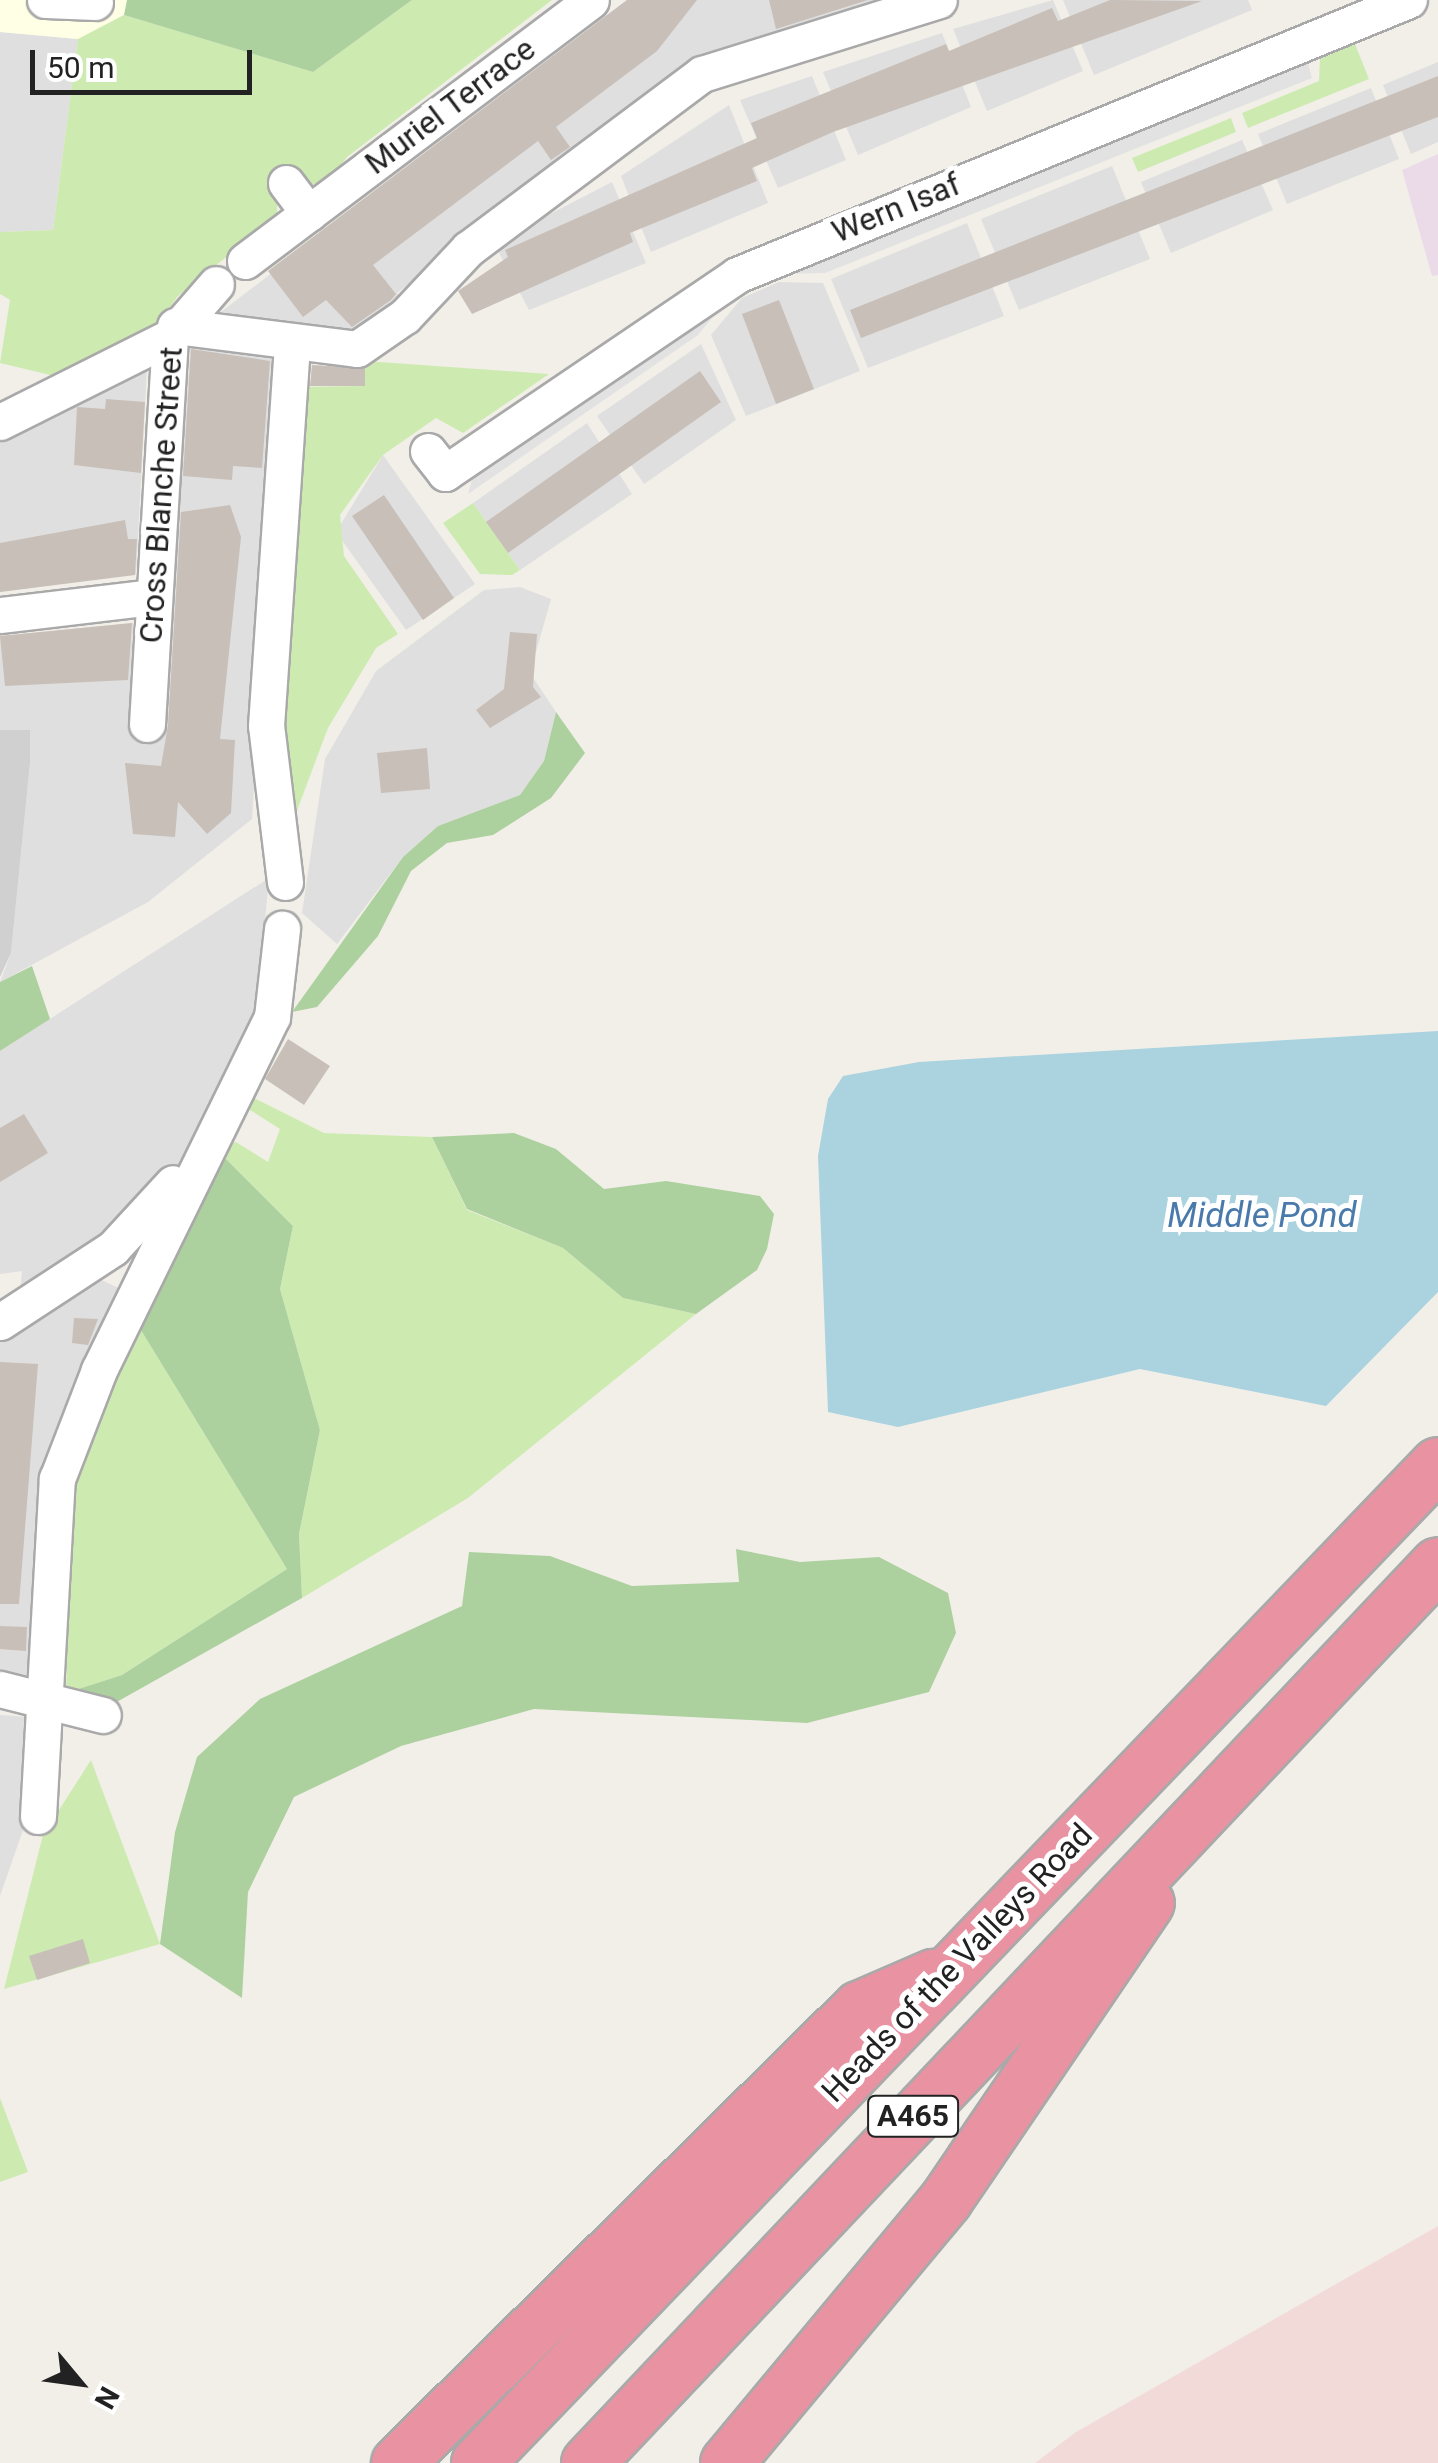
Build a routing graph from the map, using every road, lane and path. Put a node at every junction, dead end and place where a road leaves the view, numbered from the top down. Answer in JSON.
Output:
{"nodes":[{"id":1,"x":45,"y":0,"type":"edge"},
{"id":2,"x":591,"y":0,"type":"edge"},
{"id":3,"x":938,"y":0,"type":"edge"},
{"id":4,"x":1409,"y":0,"type":"edge"},
{"id":5,"x":95,"y":2,"type":"edge"},
{"id":6,"x":286,"y":184,"type":"dead end"},
{"id":7,"x":308,"y":212,"type":"junction"},
{"id":8,"x":245,"y":261,"type":"dead end"},
{"id":9,"x":216,"y":284,"type":"dead end"},
{"id":10,"x":416,"y":304,"type":"junction"},
{"id":11,"x":454,"y":306,"type":"dead end"},
{"id":12,"x":172,"y":331,"type":"junction"},
{"id":13,"x":292,"y":343,"type":"junction"},
{"id":14,"x":0,"y":422,"type":"edge"},
{"id":15,"x":428,"y":451,"type":"dead end"},
{"id":16,"x":153,"y":597,"type":"junction"},
{"id":17,"x":0,"y":614,"type":"edge"},
{"id":18,"x":147,"y":724,"type":"dead end"},
{"id":19,"x":285,"y":882,"type":"dead end"},
{"id":20,"x":282,"y":929,"type":"dead end"},
{"id":21,"x":194,"y":1170,"type":"junction"},
{"id":22,"x":0,"y":1322,"type":"edge"},
{"id":23,"x":1438,"y":1464,"type":"edge"},
{"id":24,"x":1438,"y":1564,"type":"edge"},
{"id":25,"x":0,"y":1690,"type":"edge"},
{"id":26,"x":49,"y":1698,"type":"junction"},
{"id":27,"x":103,"y":1715,"type":"dead end"},
{"id":28,"x":1239,"y":1769,"type":"junction"},
{"id":29,"x":38,"y":1816,"type":"dead end"},
{"id":30,"x":956,"y":1965,"type":"junction"},
{"id":31,"x":398,"y":2463,"type":"edge"},
{"id":32,"x":478,"y":2463,"type":"edge"},
{"id":33,"x":588,"y":2463,"type":"edge"},
{"id":34,"x":727,"y":2463,"type":"edge"}],
"edges":[{"from":1,"to":5,"type":"street"},
{"from":2,"to":7,"type":"street","name":"Muriel Terrace"},
{"from":3,"to":10,"type":"street"},
{"from":4,"to":15,"type":"street","name":"Wern Isaf"},
{"from":6,"to":7,"type":"street"},
{"from":7,"to":8,"type":"street","name":"Muriel Terrace"},
{"from":9,"to":12,"type":"street","name":"Cross Blanche Street"},
{"from":10,"to":11,"type":"street"},
{"from":10,"to":13,"type":"street"},
{"from":12,"to":13,"type":"street"},
{"from":12,"to":14,"type":"street"},
{"from":12,"to":16,"type":"street","name":"Cross Blanche Street"},
{"from":13,"to":19,"type":"street"},
{"from":16,"to":17,"type":"street"},
{"from":16,"to":18,"type":"street","name":"Cross Blanche Street"},
{"from":20,"to":21,"type":"street"},
{"from":21,"to":22,"type":"street"},
{"from":21,"to":26,"type":"street"},
{"from":23,"to":30,"type":"highway","name":"Heads of the Valleys Road","number":"A465"},
{"from":24,"to":28,"type":"highway","number":"A465"},
{"from":25,"to":26,"type":"street"},
{"from":26,"to":27,"type":"street"},
{"from":26,"to":29,"type":"street"},
{"from":28,"to":33,"type":"highway","number":"A465"},
{"from":28,"to":34,"type":"highway"},
{"from":30,"to":31,"type":"highway"},
{"from":30,"to":32,"type":"highway","name":"Heads of the Valleys Road","number":"A465"}]}
